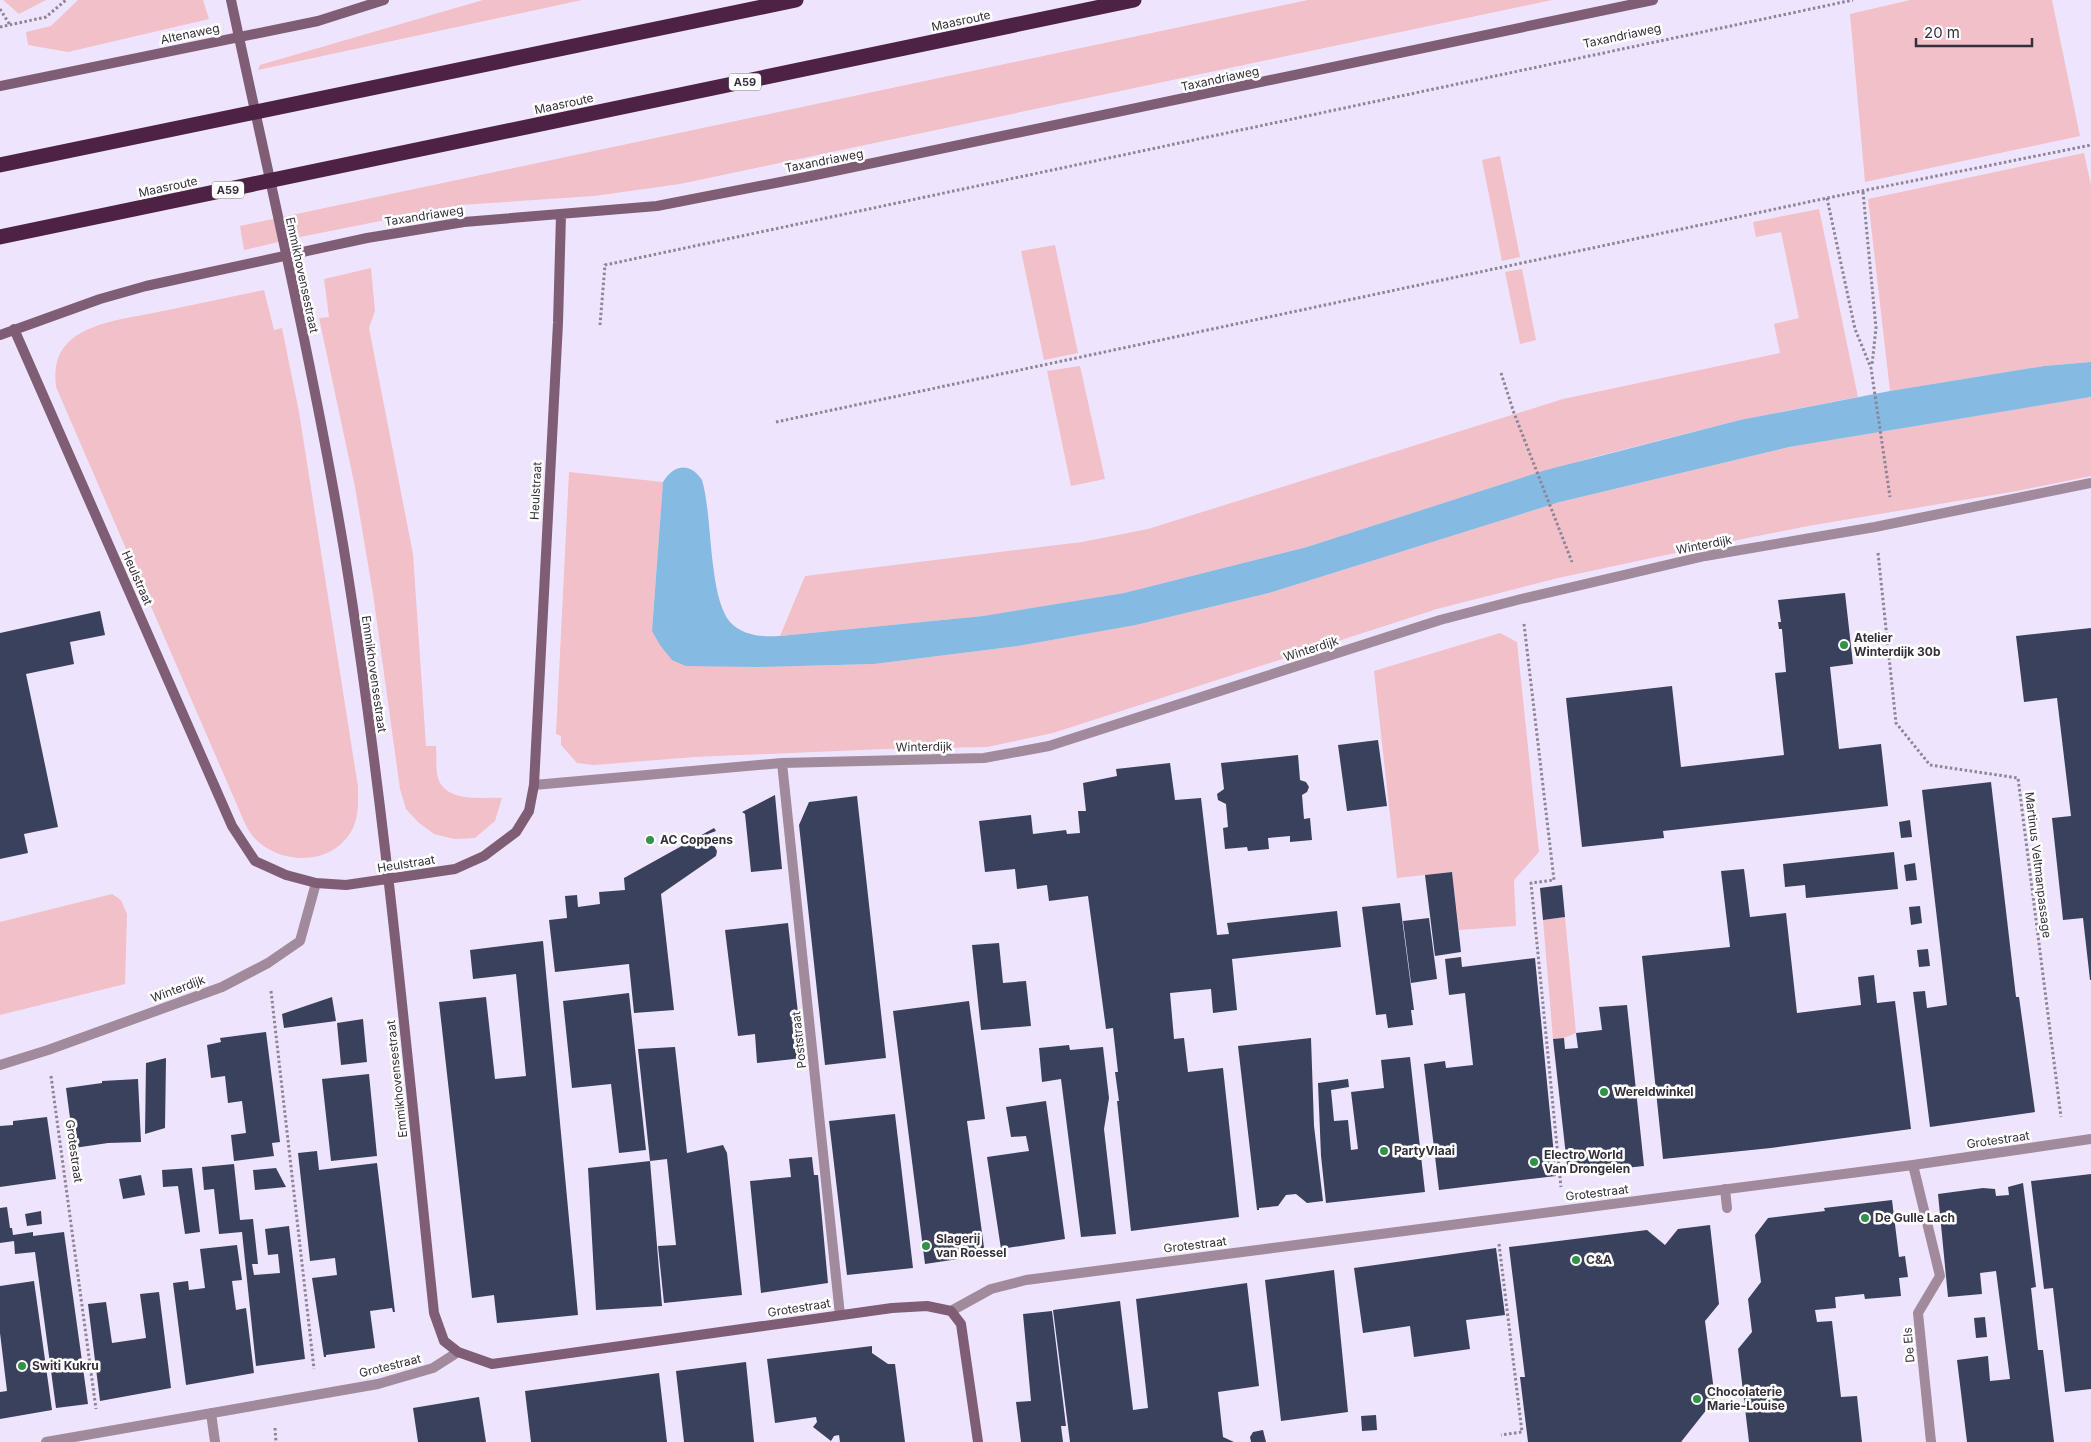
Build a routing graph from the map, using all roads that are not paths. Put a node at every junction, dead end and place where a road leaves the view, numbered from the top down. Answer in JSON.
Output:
{"nodes":[{"id":1,"x":231,"y":0,"type":"edge"},
{"id":2,"x":384,"y":0,"type":"edge"},
{"id":3,"x":796,"y":0,"type":"edge"},
{"id":4,"x":1134,"y":0,"type":"edge"},
{"id":5,"x":1653,"y":0,"type":"edge"},
{"id":6,"x":0,"y":86,"type":"edge"},
{"id":7,"x":0,"y":165,"type":"edge"},
{"id":8,"x":561,"y":215,"type":"junction"},
{"id":9,"x":0,"y":238,"type":"edge"},
{"id":10,"x":14,"y":329,"type":"junction"},
{"id":11,"x":0,"y":335,"type":"edge"},
{"id":12,"x":2091,"y":483,"type":"edge"},
{"id":13,"x":782,"y":763,"type":"junction"},
{"id":14,"x":534,"y":785,"type":"junction"},
{"id":15,"x":389,"y":880,"type":"junction"},
{"id":16,"x":316,"y":883,"type":"junction"},
{"id":17,"x":0,"y":1065,"type":"edge"},
{"id":18,"x":2091,"y":1139,"type":"edge"},
{"id":19,"x":1913,"y":1164,"type":"junction"},
{"id":20,"x":1725,"y":1189,"type":"junction"},
{"id":21,"x":1727,"y":1208,"type":"dead end"},
{"id":22,"x":951,"y":1311,"type":"junction"},
{"id":23,"x":840,"y":1315,"type":"junction"},
{"id":24,"x":458,"y":1352,"type":"junction"},
{"id":25,"x":212,"y":1414,"type":"junction"},
{"id":26,"x":46,"y":1442,"type":"edge"},
{"id":27,"x":215,"y":1442,"type":"edge"},
{"id":28,"x":978,"y":1442,"type":"edge"},
{"id":29,"x":1931,"y":1442,"type":"edge"}],
"edges":[{"from":1,"to":15,"type":"street","name":"Emmikhovensestraat"},
{"from":2,"to":6,"type":"street","name":"Altenaweg"},
{"from":3,"to":7,"type":"highway"},
{"from":4,"to":9,"type":"highway","name":"Maasroute","number":"A59"},
{"from":5,"to":8,"type":"street","name":"Taxandriaweg"},
{"from":8,"to":10,"type":"street","name":"Taxandriaweg"},
{"from":8,"to":14,"type":"street","name":"Heulstraat"},
{"from":10,"to":11,"type":"street","name":"Taxandriaweg"},
{"from":10,"to":16,"type":"street","name":"Heulstraat"},
{"from":12,"to":13,"type":"street","name":"Winterdijk"},
{"from":13,"to":14,"type":"street","name":"Winterdijk"},
{"from":13,"to":23,"type":"street","name":"Poststraat"},
{"from":14,"to":15,"type":"street","name":"Heulstraat"},
{"from":15,"to":16,"type":"street","name":"Heulstraat"},
{"from":15,"to":24,"type":"street","name":"Emmikhovensestraat"},
{"from":16,"to":17,"type":"street","name":"Winterdijk"},
{"from":18,"to":19,"type":"street","name":"Grotestraat"},
{"from":19,"to":20,"type":"street","name":"Grotestraat"},
{"from":19,"to":29,"type":"street","name":"De Els"},
{"from":20,"to":21,"type":"street"},
{"from":20,"to":22,"type":"street","name":"Grotestraat"},
{"from":22,"to":23,"type":"street","name":"Grotestraat"},
{"from":22,"to":28,"type":"street"},
{"from":23,"to":24,"type":"street","name":"Grotestraat"},
{"from":24,"to":25,"type":"street","name":"Grotestraat"},
{"from":25,"to":26,"type":"street","name":"Grotestraat"},
{"from":25,"to":27,"type":"street"}]}
